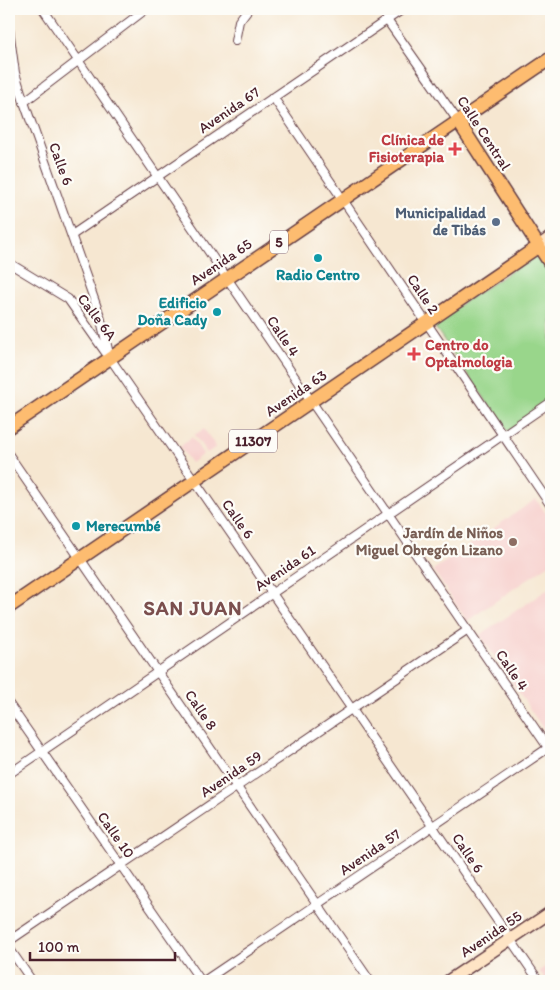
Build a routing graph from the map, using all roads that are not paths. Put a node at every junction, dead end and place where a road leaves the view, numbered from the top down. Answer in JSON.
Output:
{"nodes":[{"id":1,"x":43,"y":9,"type":"edge"},
{"id":2,"x":146,"y":9,"type":"edge"},
{"id":3,"x":248,"y":9,"type":"edge"},
{"id":4,"x":403,"y":9,"type":"edge"},
{"id":5,"x":387,"y":20,"type":"junction"},
{"id":6,"x":9,"y":29,"type":"edge"},
{"id":7,"x":235,"y":41,"type":"dead end"},
{"id":8,"x":551,"y":58,"type":"edge"},
{"id":9,"x":78,"y":61,"type":"junction"},
{"id":10,"x":272,"y":97,"type":"junction"},
{"id":11,"x":24,"y":102,"type":"junction"},
{"id":12,"x":458,"y":121,"type":"junction"},
{"id":13,"x":157,"y":176,"type":"junction"},
{"id":14,"x":343,"y":199,"type":"junction"},
{"id":15,"x":72,"y":235,"type":"junction"},
{"id":16,"x":551,"y":237,"type":"edge"},
{"id":17,"x":539,"y":246,"type":"junction"},
{"id":18,"x":9,"y":263,"type":"edge"},
{"id":19,"x":551,"y":264,"type":"edge"},
{"id":20,"x":227,"y":278,"type":"junction"},
{"id":21,"x":100,"y":316,"type":"junction"},
{"id":22,"x":87,"y":324,"type":"junction"},
{"id":23,"x":427,"y":324,"type":"junction"},
{"id":24,"x":110,"y":358,"type":"junction"},
{"id":25,"x":312,"y":402,"type":"junction"},
{"id":26,"x":551,"y":402,"type":"edge"},
{"id":27,"x":9,"y":428,"type":"edge"},
{"id":28,"x":503,"y":435,"type":"junction"},
{"id":29,"x":9,"y":455,"type":"edge"},
{"id":30,"x":195,"y":481,"type":"junction"},
{"id":31,"x":551,"y":506,"type":"edge"},
{"id":32,"x":388,"y":514,"type":"junction"},
{"id":33,"x":80,"y":559,"type":"junction"},
{"id":34,"x":273,"y":593,"type":"junction"},
{"id":35,"x":9,"y":607,"type":"edge"},
{"id":36,"x":468,"y":630,"type":"junction"},
{"id":37,"x":158,"y":672,"type":"junction"},
{"id":38,"x":9,"y":704,"type":"edge"},
{"id":39,"x":352,"y":709,"type":"junction"},
{"id":40,"x":550,"y":749,"type":"edge"},
{"id":41,"x":41,"y":752,"type":"junction"},
{"id":42,"x":9,"y":774,"type":"edge"},
{"id":43,"x":237,"y":787,"type":"junction"},
{"id":44,"x":433,"y":826,"type":"junction"},
{"id":45,"x":121,"y":866,"type":"junction"},
{"id":46,"x":317,"y":904,"type":"junction"},
{"id":47,"x":551,"y":912,"type":"edge"},
{"id":48,"x":510,"y":939,"type":"junction"},
{"id":49,"x":9,"y":942,"type":"edge"},
{"id":50,"x":9,"y":948,"type":"edge"},
{"id":51,"x":32,"y":981,"type":"edge"},
{"id":52,"x":202,"y":981,"type":"edge"},
{"id":53,"x":370,"y":981,"type":"edge"},
{"id":54,"x":448,"y":981,"type":"edge"},
{"id":55,"x":538,"y":981,"type":"edge"}],
"edges":[{"from":1,"to":9,"type":"street","name":"Calle 4"},
{"from":2,"to":9,"type":"street"},
{"from":3,"to":7,"type":"street"},
{"from":4,"to":5,"type":"street","name":"Avenida 67"},
{"from":5,"to":10,"type":"street","name":"Avenida 67"},
{"from":5,"to":12,"type":"street","name":"Calle Central"},
{"from":6,"to":11,"type":"street","name":"Calle 6"},
{"from":8,"to":12,"type":"main road","name":"Avenida 65","number":"5"},
{"from":9,"to":11,"type":"street"},
{"from":9,"to":13,"type":"street","name":"Calle 4"},
{"from":10,"to":13,"type":"street","name":"Avenida 67"},
{"from":10,"to":14,"type":"street","name":"Calle 2"},
{"from":11,"to":15,"type":"street","name":"Calle 6"},
{"from":12,"to":14,"type":"main road","name":"Avenida 65","number":"5"},
{"from":12,"to":17,"type":"main road","name":"Calle Central"},
{"from":13,"to":15,"type":"street","name":"Avenida 67"},
{"from":13,"to":20,"type":"street","name":"Calle 4"},
{"from":14,"to":20,"type":"main road","name":"Avenida 65","number":"5"},
{"from":14,"to":23,"type":"street","name":"Calle 2"},
{"from":15,"to":21,"type":"street","name":"Calle 6"},
{"from":16,"to":17,"type":"street","name":"Avenida 63"},
{"from":17,"to":19,"type":"main road","name":"Calle Central"},
{"from":17,"to":23,"type":"main road","name":"Avenida 63","number":"11307"},
{"from":18,"to":22,"type":"street","name":"Calle 6A"},
{"from":20,"to":24,"type":"main road","name":"Avenida 65","number":"5"},
{"from":20,"to":25,"type":"street","name":"Calle 4"},
{"from":21,"to":22,"type":"street"},
{"from":21,"to":24,"type":"street","name":"Calle 6"},
{"from":22,"to":24,"type":"street","name":"Calle 6A"},
{"from":23,"to":25,"type":"main road","name":"Avenida 63","number":"11307"},
{"from":23,"to":28,"type":"street","name":"Calle 2"},
{"from":24,"to":27,"type":"main road","name":"Avenida 65","number":"5"},
{"from":24,"to":30,"type":"street","name":"Calle 6"},
{"from":25,"to":30,"type":"main road","name":"Avenida 63","number":"11307"},
{"from":25,"to":32,"type":"street","name":"Calle 4"},
{"from":26,"to":28,"type":"street","name":"Avenida 61"},
{"from":28,"to":31,"type":"street","name":"Calle 2"},
{"from":28,"to":32,"type":"street","name":"Avenida 61"},
{"from":29,"to":33,"type":"street","name":"Calle 8"},
{"from":30,"to":33,"type":"main road","name":"Avenida 63","number":"11307"},
{"from":30,"to":34,"type":"street","name":"Calle 6"},
{"from":32,"to":34,"type":"street","name":"Avenida 61"},
{"from":32,"to":36,"type":"street","name":"Calle 4"},
{"from":33,"to":35,"type":"main road","name":"Avenida 63","number":"11307"},
{"from":33,"to":37,"type":"street","name":"Calle 8"},
{"from":34,"to":37,"type":"street","name":"Avenida 61"},
{"from":34,"to":39,"type":"street","name":"Calle 6"},
{"from":36,"to":39,"type":"street","name":"Avenida 59"},
{"from":36,"to":40,"type":"street","name":"Calle 4"},
{"from":37,"to":41,"type":"street","name":"Avenida 61"},
{"from":37,"to":43,"type":"street","name":"Calle 8"},
{"from":38,"to":41,"type":"street","name":"Calle 10"},
{"from":39,"to":43,"type":"street","name":"Avenida 59"},
{"from":39,"to":44,"type":"street","name":"Calle 6"},
{"from":40,"to":44,"type":"street","name":"Avenida 57"},
{"from":41,"to":42,"type":"street","name":"Avenida 61"},
{"from":41,"to":45,"type":"street","name":"Calle 10"},
{"from":43,"to":45,"type":"street","name":"Avenida 59"},
{"from":43,"to":46,"type":"street","name":"Calle 8"},
{"from":44,"to":46,"type":"street","name":"Avenida 57"},
{"from":44,"to":48,"type":"street","name":"Calle 6"},
{"from":45,"to":49,"type":"street","name":"Avenida 59"},
{"from":45,"to":52,"type":"street","name":"Calle 10"},
{"from":46,"to":52,"type":"street","name":"Avenida 57"},
{"from":46,"to":53,"type":"street","name":"Calle 8"},
{"from":47,"to":48,"type":"street","name":"Avenida 55"},
{"from":48,"to":54,"type":"street","name":"Avenida 55"},
{"from":48,"to":55,"type":"street","name":"Calle 6"},
{"from":50,"to":51,"type":"street"}]}
